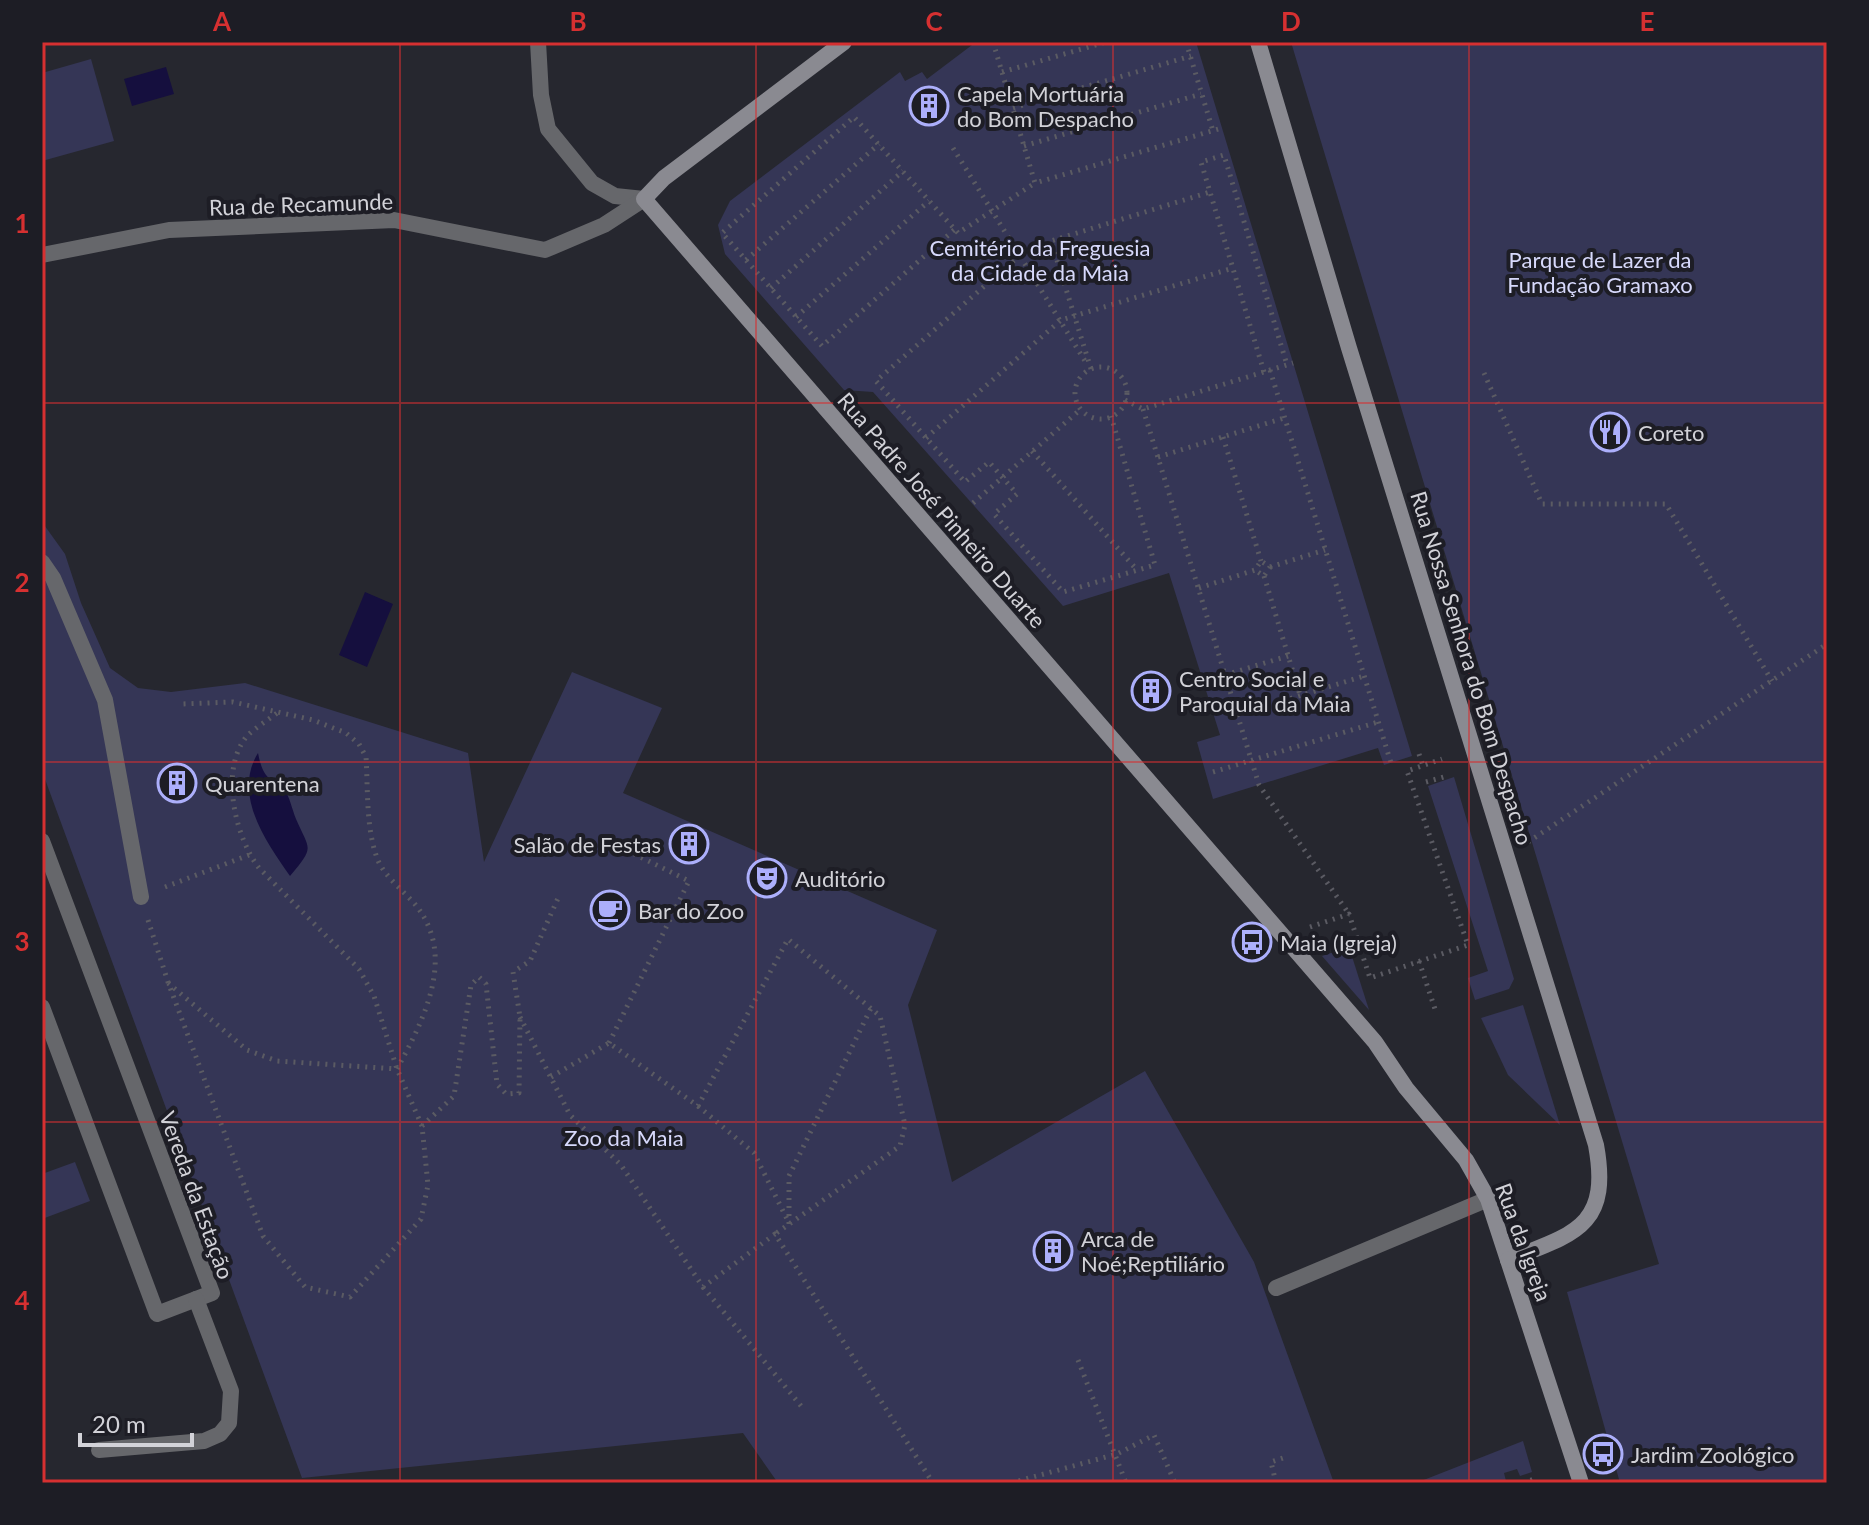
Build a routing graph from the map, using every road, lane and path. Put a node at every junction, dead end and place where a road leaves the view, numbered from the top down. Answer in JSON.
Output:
{"nodes":[{"id":1,"x":538,"y":42,"type":"edge"},
{"id":2,"x":844,"y":42,"type":"edge"},
{"id":3,"x":993,"y":42,"type":"edge"},
{"id":4,"x":1106,"y":42,"type":"edge"},
{"id":5,"x":1186,"y":42,"type":"edge"},
{"id":6,"x":1258,"y":42,"type":"edge"},
{"id":7,"x":1191,"y":56,"type":"junction"},
{"id":8,"x":1002,"y":72,"type":"junction"},
{"id":9,"x":1201,"y":94,"type":"junction"},
{"id":10,"x":1013,"y":108,"type":"junction"},
{"id":11,"x":1222,"y":128,"type":"dead end"},
{"id":12,"x":1213,"y":131,"type":"junction"},
{"id":13,"x":879,"y":144,"type":"junction"},
{"id":14,"x":1024,"y":146,"type":"junction"},
{"id":15,"x":953,"y":148,"type":"dead end"},
{"id":16,"x":903,"y":171,"type":"junction"},
{"id":17,"x":1035,"y":183,"type":"junction"},
{"id":18,"x":1210,"y":192,"type":"junction"},
{"id":19,"x":644,"y":199,"type":"junction"},
{"id":20,"x":929,"y":201,"type":"junction"},
{"id":21,"x":992,"y":211,"type":"junction"},
{"id":22,"x":954,"y":230,"type":"junction"},
{"id":23,"x":42,"y":255,"type":"edge"},
{"id":24,"x":1020,"y":255,"type":"junction"},
{"id":25,"x":746,"y":260,"type":"junction"},
{"id":26,"x":1233,"y":268,"type":"junction"},
{"id":27,"x":771,"y":288,"type":"junction"},
{"id":28,"x":1074,"y":316,"type":"junction"},
{"id":29,"x":796,"y":317,"type":"junction"},
{"id":30,"x":1061,"y":320,"type":"junction"},
{"id":31,"x":1091,"y":369,"type":"junction"},
{"id":32,"x":1267,"y":371,"type":"junction"},
{"id":33,"x":1484,"y":373,"type":"dead end"},
{"id":34,"x":1125,"y":400,"type":"junction"},
{"id":35,"x":1081,"y":409,"type":"junction"},
{"id":36,"x":1143,"y":409,"type":"junction"},
{"id":37,"x":1111,"y":416,"type":"junction"},
{"id":38,"x":1284,"y":418,"type":"junction"},
{"id":39,"x":1223,"y":437,"type":"junction"},
{"id":40,"x":926,"y":438,"type":"junction"},
{"id":41,"x":1032,"y":451,"type":"junction"},
{"id":42,"x":1158,"y":457,"type":"junction"},
{"id":43,"x":1003,"y":477,"type":"junction"},
{"id":44,"x":973,"y":503,"type":"dead end"},
{"id":45,"x":1325,"y":550,"type":"junction"},
{"id":46,"x":1261,"y":561,"type":"junction"},
{"id":47,"x":42,"y":562,"type":"edge"},
{"id":48,"x":1270,"y":567,"type":"junction"},
{"id":49,"x":1137,"y":570,"type":"junction"},
{"id":50,"x":1255,"y":570,"type":"junction"},
{"id":51,"x":1264,"y":576,"type":"junction"},
{"id":52,"x":1199,"y":588,"type":"junction"},
{"id":53,"x":1827,"y":644,"type":"edge"},
{"id":54,"x":1288,"y":656,"type":"junction"},
{"id":55,"x":1225,"y":675,"type":"junction"},
{"id":56,"x":1364,"y":676,"type":"junction"},
{"id":57,"x":1772,"y":681,"type":"junction"},
{"id":58,"x":1300,"y":695,"type":"junction"},
{"id":59,"x":182,"y":704,"type":"dead end"},
{"id":60,"x":277,"y":713,"type":"junction"},
{"id":61,"x":1237,"y":715,"type":"junction"},
{"id":62,"x":1378,"y":722,"type":"junction"},
{"id":63,"x":1419,"y":754,"type":"dead end"},
{"id":64,"x":1442,"y":759,"type":"dead end"},
{"id":65,"x":1252,"y":761,"type":"junction"},
{"id":66,"x":1391,"y":763,"type":"dead end"},
{"id":67,"x":1423,"y":766,"type":"junction"},
{"id":68,"x":1213,"y":772,"type":"dead end"},
{"id":69,"x":1447,"y":776,"type":"dead end"},
{"id":70,"x":1426,"y":782,"type":"dead end"},
{"id":71,"x":1532,"y":840,"type":"dead end"},
{"id":72,"x":612,"y":843,"type":"dead end"},
{"id":73,"x":44,"y":851,"type":"edge"},
{"id":74,"x":249,"y":855,"type":"junction"},
{"id":75,"x":559,"y":896,"type":"dead end"},
{"id":76,"x":141,"y":897,"type":"junction"},
{"id":77,"x":1349,"y":914,"type":"junction"},
{"id":78,"x":1329,"y":921,"type":"dead end"},
{"id":79,"x":1419,"y":961,"type":"junction"},
{"id":80,"x":168,"y":982,"type":"junction"},
{"id":81,"x":42,"y":1007,"type":"edge"},
{"id":82,"x":871,"y":1008,"type":"junction"},
{"id":83,"x":1436,"y":1012,"type":"dead end"},
{"id":84,"x":520,"y":1017,"type":"junction"},
{"id":85,"x":1375,"y":1042,"type":"joint"},
{"id":86,"x":609,"y":1043,"type":"junction"},
{"id":87,"x":397,"y":1069,"type":"junction"},
{"id":88,"x":551,"y":1077,"type":"junction"},
{"id":89,"x":698,"y":1106,"type":"junction"},
{"id":90,"x":422,"y":1126,"type":"junction"},
{"id":91,"x":1488,"y":1199,"type":"junction"},
{"id":92,"x":789,"y":1224,"type":"junction"},
{"id":93,"x":775,"y":1234,"type":"junction"},
{"id":94,"x":1508,"y":1260,"type":"junction"},
{"id":95,"x":703,"y":1287,"type":"junction"},
{"id":96,"x":1276,"y":1288,"type":"dead end"},
{"id":97,"x":196,"y":1299,"type":"junction"},
{"id":98,"x":1078,"y":1360,"type":"dead end"},
{"id":99,"x":802,"y":1407,"type":"dead end"},
{"id":100,"x":99,"y":1450,"type":"dead end"},
{"id":101,"x":1117,"y":1454,"type":"junction"},
{"id":102,"x":1283,"y":1458,"type":"dead end"},
{"id":103,"x":1534,"y":1479,"type":"dead end"},
{"id":104,"x":933,"y":1483,"type":"edge"},
{"id":105,"x":1011,"y":1483,"type":"edge"},
{"id":106,"x":1126,"y":1483,"type":"edge"},
{"id":107,"x":1175,"y":1483,"type":"edge"},
{"id":108,"x":1276,"y":1483,"type":"edge"},
{"id":109,"x":1523,"y":1483,"type":"edge"},
{"id":110,"x":1581,"y":1483,"type":"edge"}],
"edges":[{"from":1,"to":19,"type":"street"},
{"from":2,"to":19,"type":"main road"},
{"from":3,"to":8,"type":"path"},
{"from":4,"to":8,"type":"path"},
{"from":5,"to":7,"type":"path"},
{"from":6,"to":94,"type":"main road","name":"Rua Nossa Senhora do Bom Despacho"},
{"from":7,"to":9,"type":"path"},
{"from":7,"to":10,"type":"path"},
{"from":8,"to":10,"type":"path"},
{"from":9,"to":12,"type":"path"},
{"from":9,"to":14,"type":"path"},
{"from":10,"to":14,"type":"path"},
{"from":11,"to":12,"type":"path"},
{"from":12,"to":17,"type":"path"},
{"from":13,"to":16,"type":"path"},
{"from":13,"to":25,"type":"path"},
{"from":13,"to":25,"type":"path"},
{"from":14,"to":17,"type":"path"},
{"from":15,"to":21,"type":"path"},
{"from":16,"to":20,"type":"path"},
{"from":16,"to":27,"type":"path"},
{"from":17,"to":21,"type":"path"},
{"from":18,"to":26,"type":"path"},
{"from":18,"to":28,"type":"path"},
{"from":18,"to":32,"type":"path"},
{"from":19,"to":23,"type":"street","name":"Rua de Recamunde"},
{"from":19,"to":85,"type":"main road","name":"Rua Padre José Pinheiro Duarte"},
{"from":20,"to":22,"type":"path"},
{"from":20,"to":29,"type":"path"},
{"from":21,"to":22,"type":"path"},
{"from":21,"to":24,"type":"path"},
{"from":22,"to":29,"type":"path"},
{"from":24,"to":30,"type":"path"},
{"from":24,"to":40,"type":"path"},
{"from":25,"to":27,"type":"path"},
{"from":26,"to":28,"type":"path"},
{"from":26,"to":32,"type":"path"},
{"from":27,"to":29,"type":"path"},
{"from":28,"to":30,"type":"path"},
{"from":28,"to":31,"type":"path"},
{"from":30,"to":31,"type":"path"},
{"from":30,"to":40,"type":"path"},
{"from":31,"to":34,"type":"path"},
{"from":31,"to":35,"type":"path"},
{"from":32,"to":36,"type":"path"},
{"from":32,"to":38,"type":"path"},
{"from":33,"to":57,"type":"path"},
{"from":34,"to":36,"type":"path"},
{"from":34,"to":37,"type":"path"},
{"from":35,"to":37,"type":"path"},
{"from":35,"to":41,"type":"path"},
{"from":36,"to":42,"type":"path"},
{"from":37,"to":49,"type":"path"},
{"from":38,"to":39,"type":"path"},
{"from":38,"to":45,"type":"path"},
{"from":39,"to":42,"type":"path"},
{"from":39,"to":46,"type":"path"},
{"from":40,"to":43,"type":"path"},
{"from":41,"to":43,"type":"path"},
{"from":41,"to":49,"type":"path"},
{"from":42,"to":52,"type":"path"},
{"from":43,"to":44,"type":"path"},
{"from":43,"to":49,"type":"path"},
{"from":45,"to":48,"type":"path"},
{"from":45,"to":56,"type":"path"},
{"from":46,"to":48,"type":"path"},
{"from":46,"to":50,"type":"path"},
{"from":47,"to":76,"type":"street"},
{"from":48,"to":51,"type":"path"},
{"from":50,"to":51,"type":"path"},
{"from":50,"to":52,"type":"path"},
{"from":51,"to":54,"type":"path"},
{"from":52,"to":55,"type":"path"},
{"from":53,"to":57,"type":"path"},
{"from":54,"to":55,"type":"path"},
{"from":54,"to":58,"type":"path"},
{"from":55,"to":61,"type":"path"},
{"from":56,"to":58,"type":"path"},
{"from":56,"to":62,"type":"path"},
{"from":57,"to":71,"type":"path"},
{"from":58,"to":61,"type":"path"},
{"from":59,"to":60,"type":"path"},
{"from":60,"to":74,"type":"path"},
{"from":60,"to":87,"type":"path"},
{"from":61,"to":65,"type":"path"},
{"from":62,"to":65,"type":"path"},
{"from":62,"to":66,"type":"path"},
{"from":63,"to":67,"type":"path"},
{"from":64,"to":67,"type":"path"},
{"from":65,"to":68,"type":"path"},
{"from":65,"to":77,"type":"path"},
{"from":67,"to":79,"type":"path"},
{"from":69,"to":70,"type":"path"},
{"from":72,"to":86,"type":"path"},
{"from":73,"to":97,"type":"street","name":"Vereda da Estação"},
{"from":74,"to":76,"type":"path"},
{"from":74,"to":87,"type":"path"},
{"from":75,"to":84,"type":"path"},
{"from":76,"to":80,"type":"path"},
{"from":77,"to":78,"type":"path"},
{"from":77,"to":79,"type":"path"},
{"from":79,"to":83,"type":"path"},
{"from":80,"to":87,"type":"path"},
{"from":80,"to":90,"type":"path"},
{"from":81,"to":97,"type":"street","name":"Vereda da Estação"},
{"from":82,"to":89,"type":"path"},
{"from":82,"to":92,"type":"path"},
{"from":82,"to":92,"type":"path"},
{"from":84,"to":88,"type":"path"},
{"from":84,"to":90,"type":"path"},
{"from":85,"to":91,"type":"main road","name":"Rua da Igreja"},
{"from":86,"to":88,"type":"path"},
{"from":86,"to":89,"type":"path"},
{"from":87,"to":90,"type":"path"},
{"from":88,"to":95,"type":"path"},
{"from":89,"to":92,"type":"path"},
{"from":91,"to":94,"type":"main road","name":"Rua da Igreja"},
{"from":91,"to":96,"type":"street"},
{"from":92,"to":93,"type":"path"},
{"from":93,"to":95,"type":"path"},
{"from":93,"to":104,"type":"path"},
{"from":94,"to":110,"type":"main road","name":"Rua da Igreja"},
{"from":95,"to":99,"type":"path"},
{"from":97,"to":100,"type":"street"},
{"from":98,"to":101,"type":"path"},
{"from":101,"to":105,"type":"path"},
{"from":101,"to":106,"type":"path"},
{"from":101,"to":107,"type":"path"},
{"from":102,"to":108,"type":"path"},
{"from":103,"to":109,"type":"path"}]}
